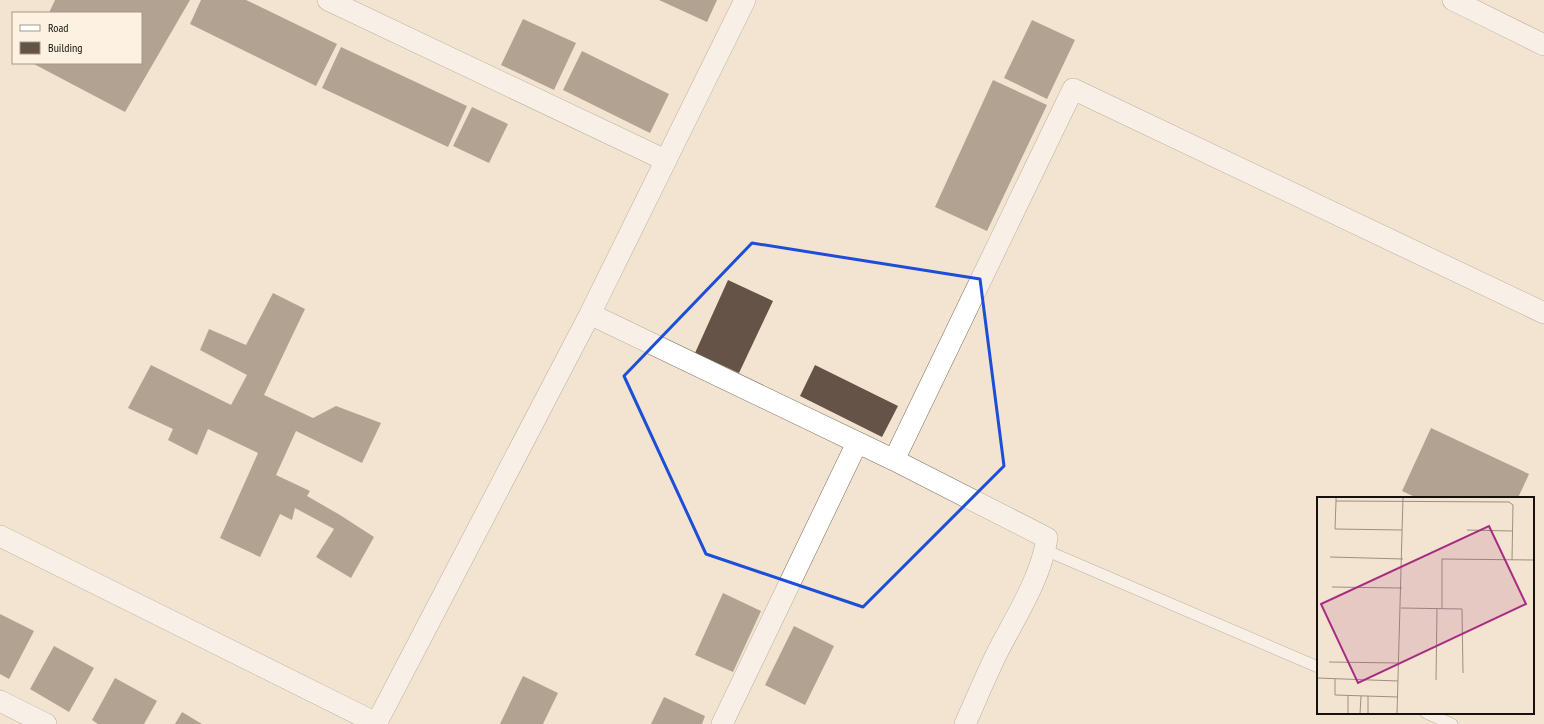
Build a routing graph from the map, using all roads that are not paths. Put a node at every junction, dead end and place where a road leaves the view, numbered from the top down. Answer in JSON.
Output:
{"nodes":[{"id":1,"x":328,"y":0,"type":"edge"},
{"id":2,"x":745,"y":0,"type":"edge"},
{"id":3,"x":1453,"y":0,"type":"edge"},
{"id":4,"x":1544,"y":45,"type":"edge"},
{"id":5,"x":665,"y":160,"type":"junction"},
{"id":6,"x":1544,"y":313,"type":"edge"},
{"id":7,"x":590,"y":314,"type":"junction"},
{"id":8,"x":857,"y":444,"type":"junction"},
{"id":9,"x":894,"y":460,"type":"junction"},
{"id":10,"x":0,"y":536,"type":"edge"},
{"id":11,"x":1045,"y":550,"type":"junction"},
{"id":12,"x":1317,"y":666,"type":"edge"},
{"id":13,"x":0,"y":701,"type":"edge"},
{"id":14,"x":1428,"y":714,"type":"edge"},
{"id":15,"x":46,"y":724,"type":"edge"},
{"id":16,"x":376,"y":724,"type":"edge"},
{"id":17,"x":722,"y":724,"type":"edge"},
{"id":18,"x":965,"y":724,"type":"edge"},
{"id":19,"x":1452,"y":724,"type":"edge"}],
"edges":[{"from":1,"to":5,"type":"street"},
{"from":2,"to":5,"type":"street"},
{"from":3,"to":4,"type":"street"},
{"from":5,"to":7,"type":"street"},
{"from":6,"to":9,"type":"street"},
{"from":7,"to":8,"type":"street"},
{"from":7,"to":16,"type":"street"},
{"from":8,"to":9,"type":"street"},
{"from":8,"to":17,"type":"street"},
{"from":9,"to":11,"type":"street"},
{"from":10,"to":16,"type":"street"},
{"from":11,"to":12,"type":"lane"},
{"from":11,"to":18,"type":"street"},
{"from":13,"to":15,"type":"street"},
{"from":14,"to":19,"type":"lane"}]}
